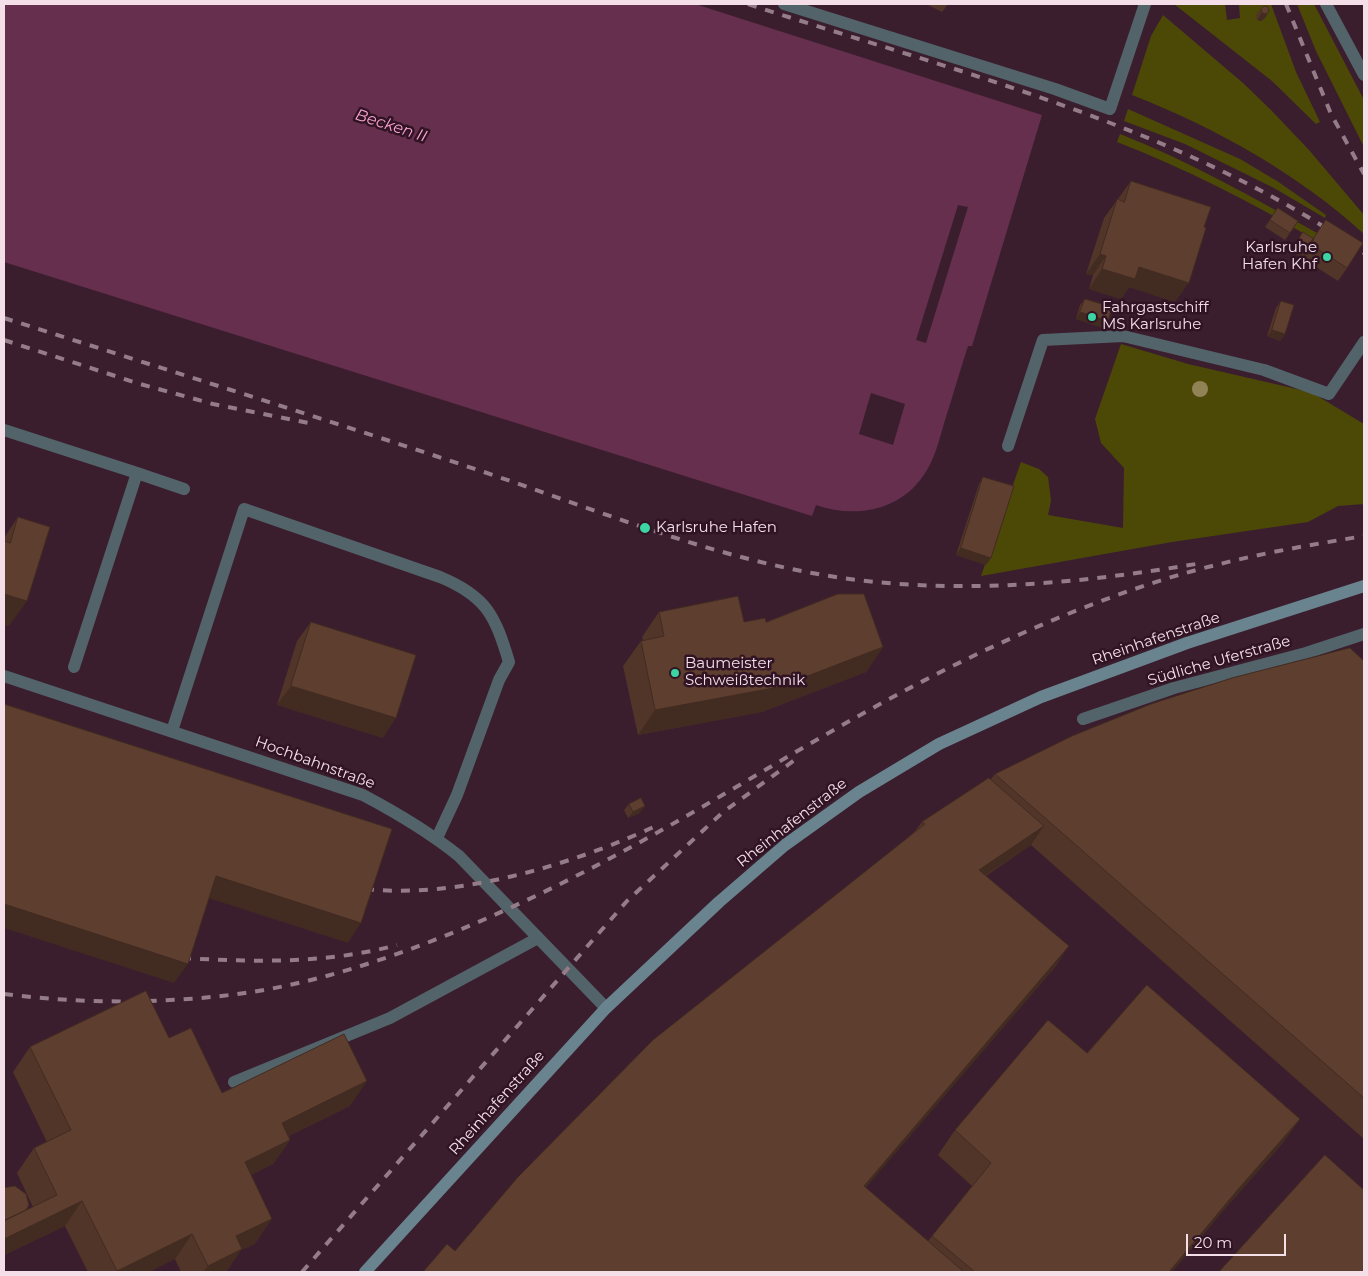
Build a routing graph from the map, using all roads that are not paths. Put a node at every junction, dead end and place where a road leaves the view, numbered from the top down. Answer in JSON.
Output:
{"nodes":[{"id":1,"x":784,"y":4,"type":"edge"},
{"id":2,"x":1144,"y":4,"type":"edge"},
{"id":3,"x":1326,"y":4,"type":"edge"},
{"id":4,"x":1364,"y":76,"type":"edge"},
{"id":5,"x":1364,"y":342,"type":"edge"},
{"id":6,"x":4,"y":430,"type":"edge"},
{"id":7,"x":1008,"y":446,"type":"dead end"},
{"id":8,"x":137,"y":473,"type":"junction"},
{"id":9,"x":184,"y":489,"type":"dead end"},
{"id":10,"x":1364,"y":586,"type":"edge"},
{"id":11,"x":1364,"y":634,"type":"edge"},
{"id":12,"x":74,"y":667,"type":"dead end"},
{"id":13,"x":4,"y":676,"type":"edge"},
{"id":14,"x":1083,"y":719,"type":"dead end"},
{"id":15,"x":172,"y":731,"type":"junction"},
{"id":16,"x":437,"y":838,"type":"junction"},
{"id":17,"x":538,"y":938,"type":"junction"},
{"id":18,"x":606,"y":1008,"type":"junction"},
{"id":19,"x":234,"y":1082,"type":"dead end"},
{"id":20,"x":365,"y":1272,"type":"edge"}],
"edges":[{"from":1,"to":2,"type":"street"},
{"from":3,"to":4,"type":"street"},
{"from":5,"to":7,"type":"street"},
{"from":6,"to":8,"type":"street"},
{"from":8,"to":9,"type":"street"},
{"from":8,"to":12,"type":"street"},
{"from":10,"to":18,"type":"main road","name":"Rheinhafenstraße"},
{"from":11,"to":14,"type":"street","name":"Südliche Uferstraße"},
{"from":13,"to":15,"type":"street","name":"Hochbahnstraße"},
{"from":15,"to":16,"type":"street","name":"Hochbahnstraße"},
{"from":15,"to":16,"type":"street"},
{"from":16,"to":17,"type":"street","name":"Hochbahnstraße"},
{"from":17,"to":18,"type":"street","name":"Hochbahnstraße"},
{"from":17,"to":19,"type":"street"},
{"from":18,"to":20,"type":"main road","name":"Rheinhafenstraße"}]}
